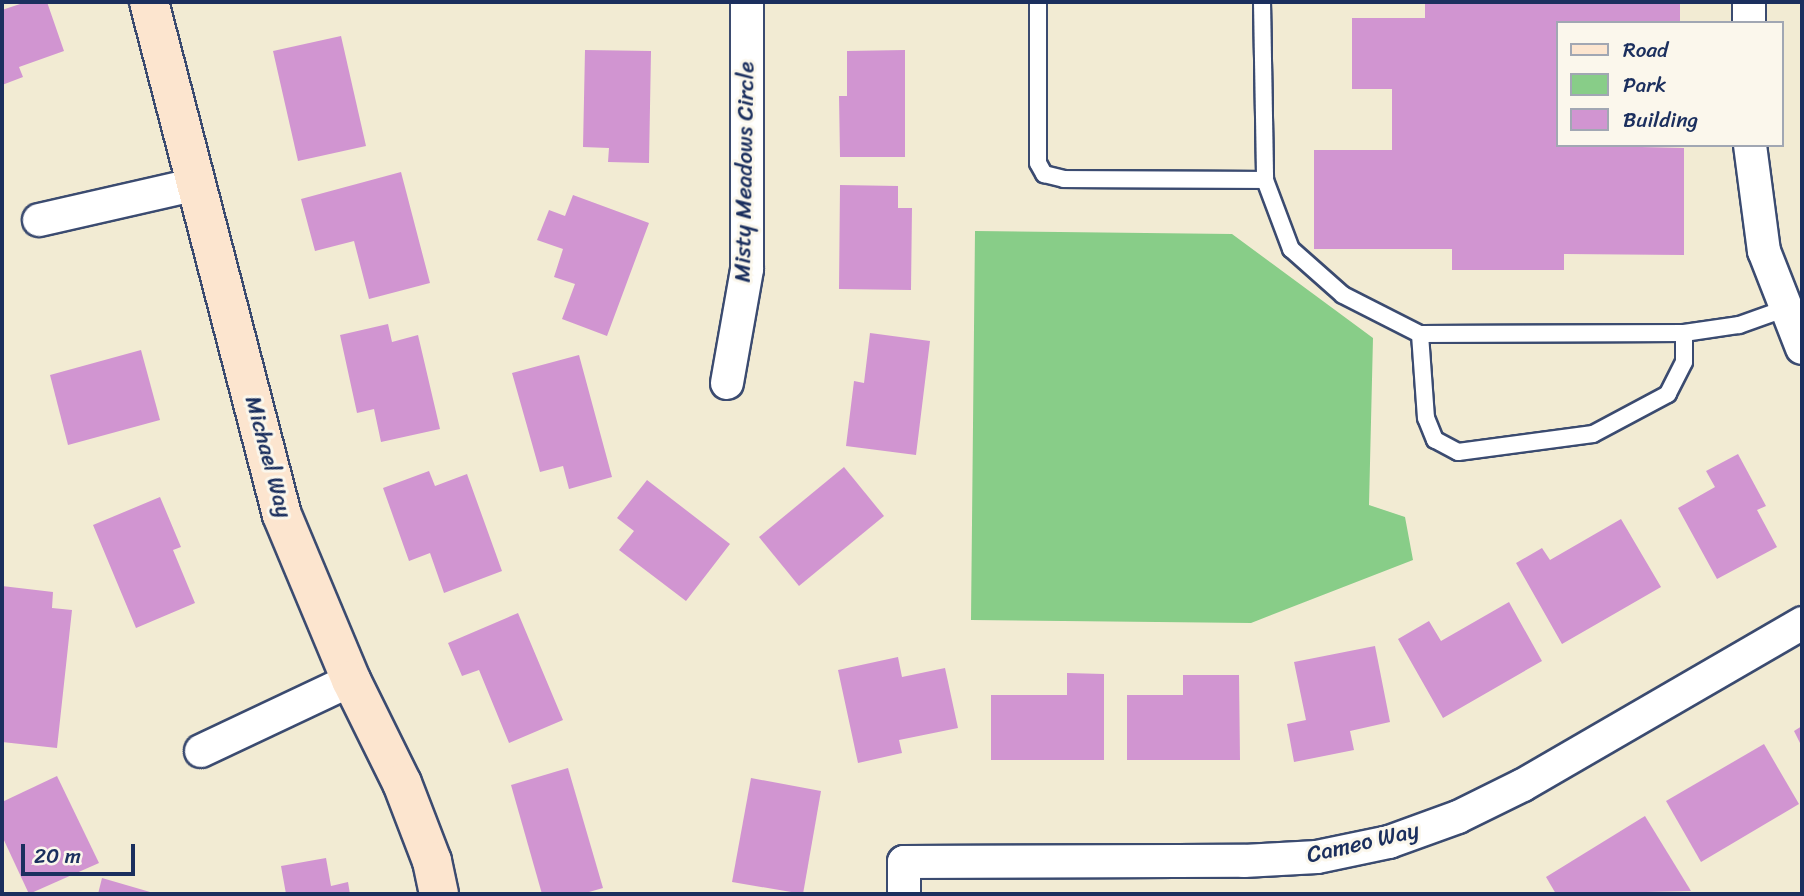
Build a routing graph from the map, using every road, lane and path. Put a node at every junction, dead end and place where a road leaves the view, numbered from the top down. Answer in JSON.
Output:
{"nodes":[{"id":1,"x":149,"y":2,"type":"edge"},
{"id":2,"x":747,"y":2,"type":"edge"},
{"id":3,"x":1038,"y":2,"type":"edge"},
{"id":4,"x":1262,"y":2,"type":"edge"},
{"id":5,"x":1749,"y":2,"type":"edge"},
{"id":6,"x":1749,"y":21,"type":"edge"},
{"id":7,"x":1750,"y":147,"type":"edge"},
{"id":8,"x":1265,"y":180,"type":"junction"},
{"id":9,"x":193,"y":186,"type":"junction"},
{"id":10,"x":39,"y":220,"type":"dead end"},
{"id":11,"x":1784,"y":309,"type":"junction"},
{"id":12,"x":1684,"y":333,"type":"junction"},
{"id":13,"x":1420,"y":334,"type":"junction"},
{"id":14,"x":1802,"y":348,"type":"edge"},
{"id":15,"x":727,"y":383,"type":"dead end"},
{"id":16,"x":1802,"y":623,"type":"edge"},
{"id":17,"x":351,"y":680,"type":"junction"},
{"id":18,"x":201,"y":751,"type":"dead end"},
{"id":19,"x":439,"y":894,"type":"edge"},
{"id":20,"x":904,"y":894,"type":"edge"}],
"edges":[{"from":1,"to":9,"type":"street","name":"Michael Way"},
{"from":2,"to":15,"type":"street","name":"Misty Meadows Circle"},
{"from":3,"to":8,"type":"lane"},
{"from":4,"to":8,"type":"lane"},
{"from":5,"to":6,"type":"street"},
{"from":7,"to":11,"type":"street"},
{"from":8,"to":13,"type":"lane"},
{"from":9,"to":10,"type":"street"},
{"from":9,"to":17,"type":"street","name":"Michael Way"},
{"from":11,"to":12,"type":"lane"},
{"from":11,"to":14,"type":"street"},
{"from":12,"to":13,"type":"lane"},
{"from":12,"to":13,"type":"lane"},
{"from":16,"to":20,"type":"street","name":"Cameo Way"},
{"from":17,"to":18,"type":"street"},
{"from":17,"to":19,"type":"street","name":"Michael Way"}]}
